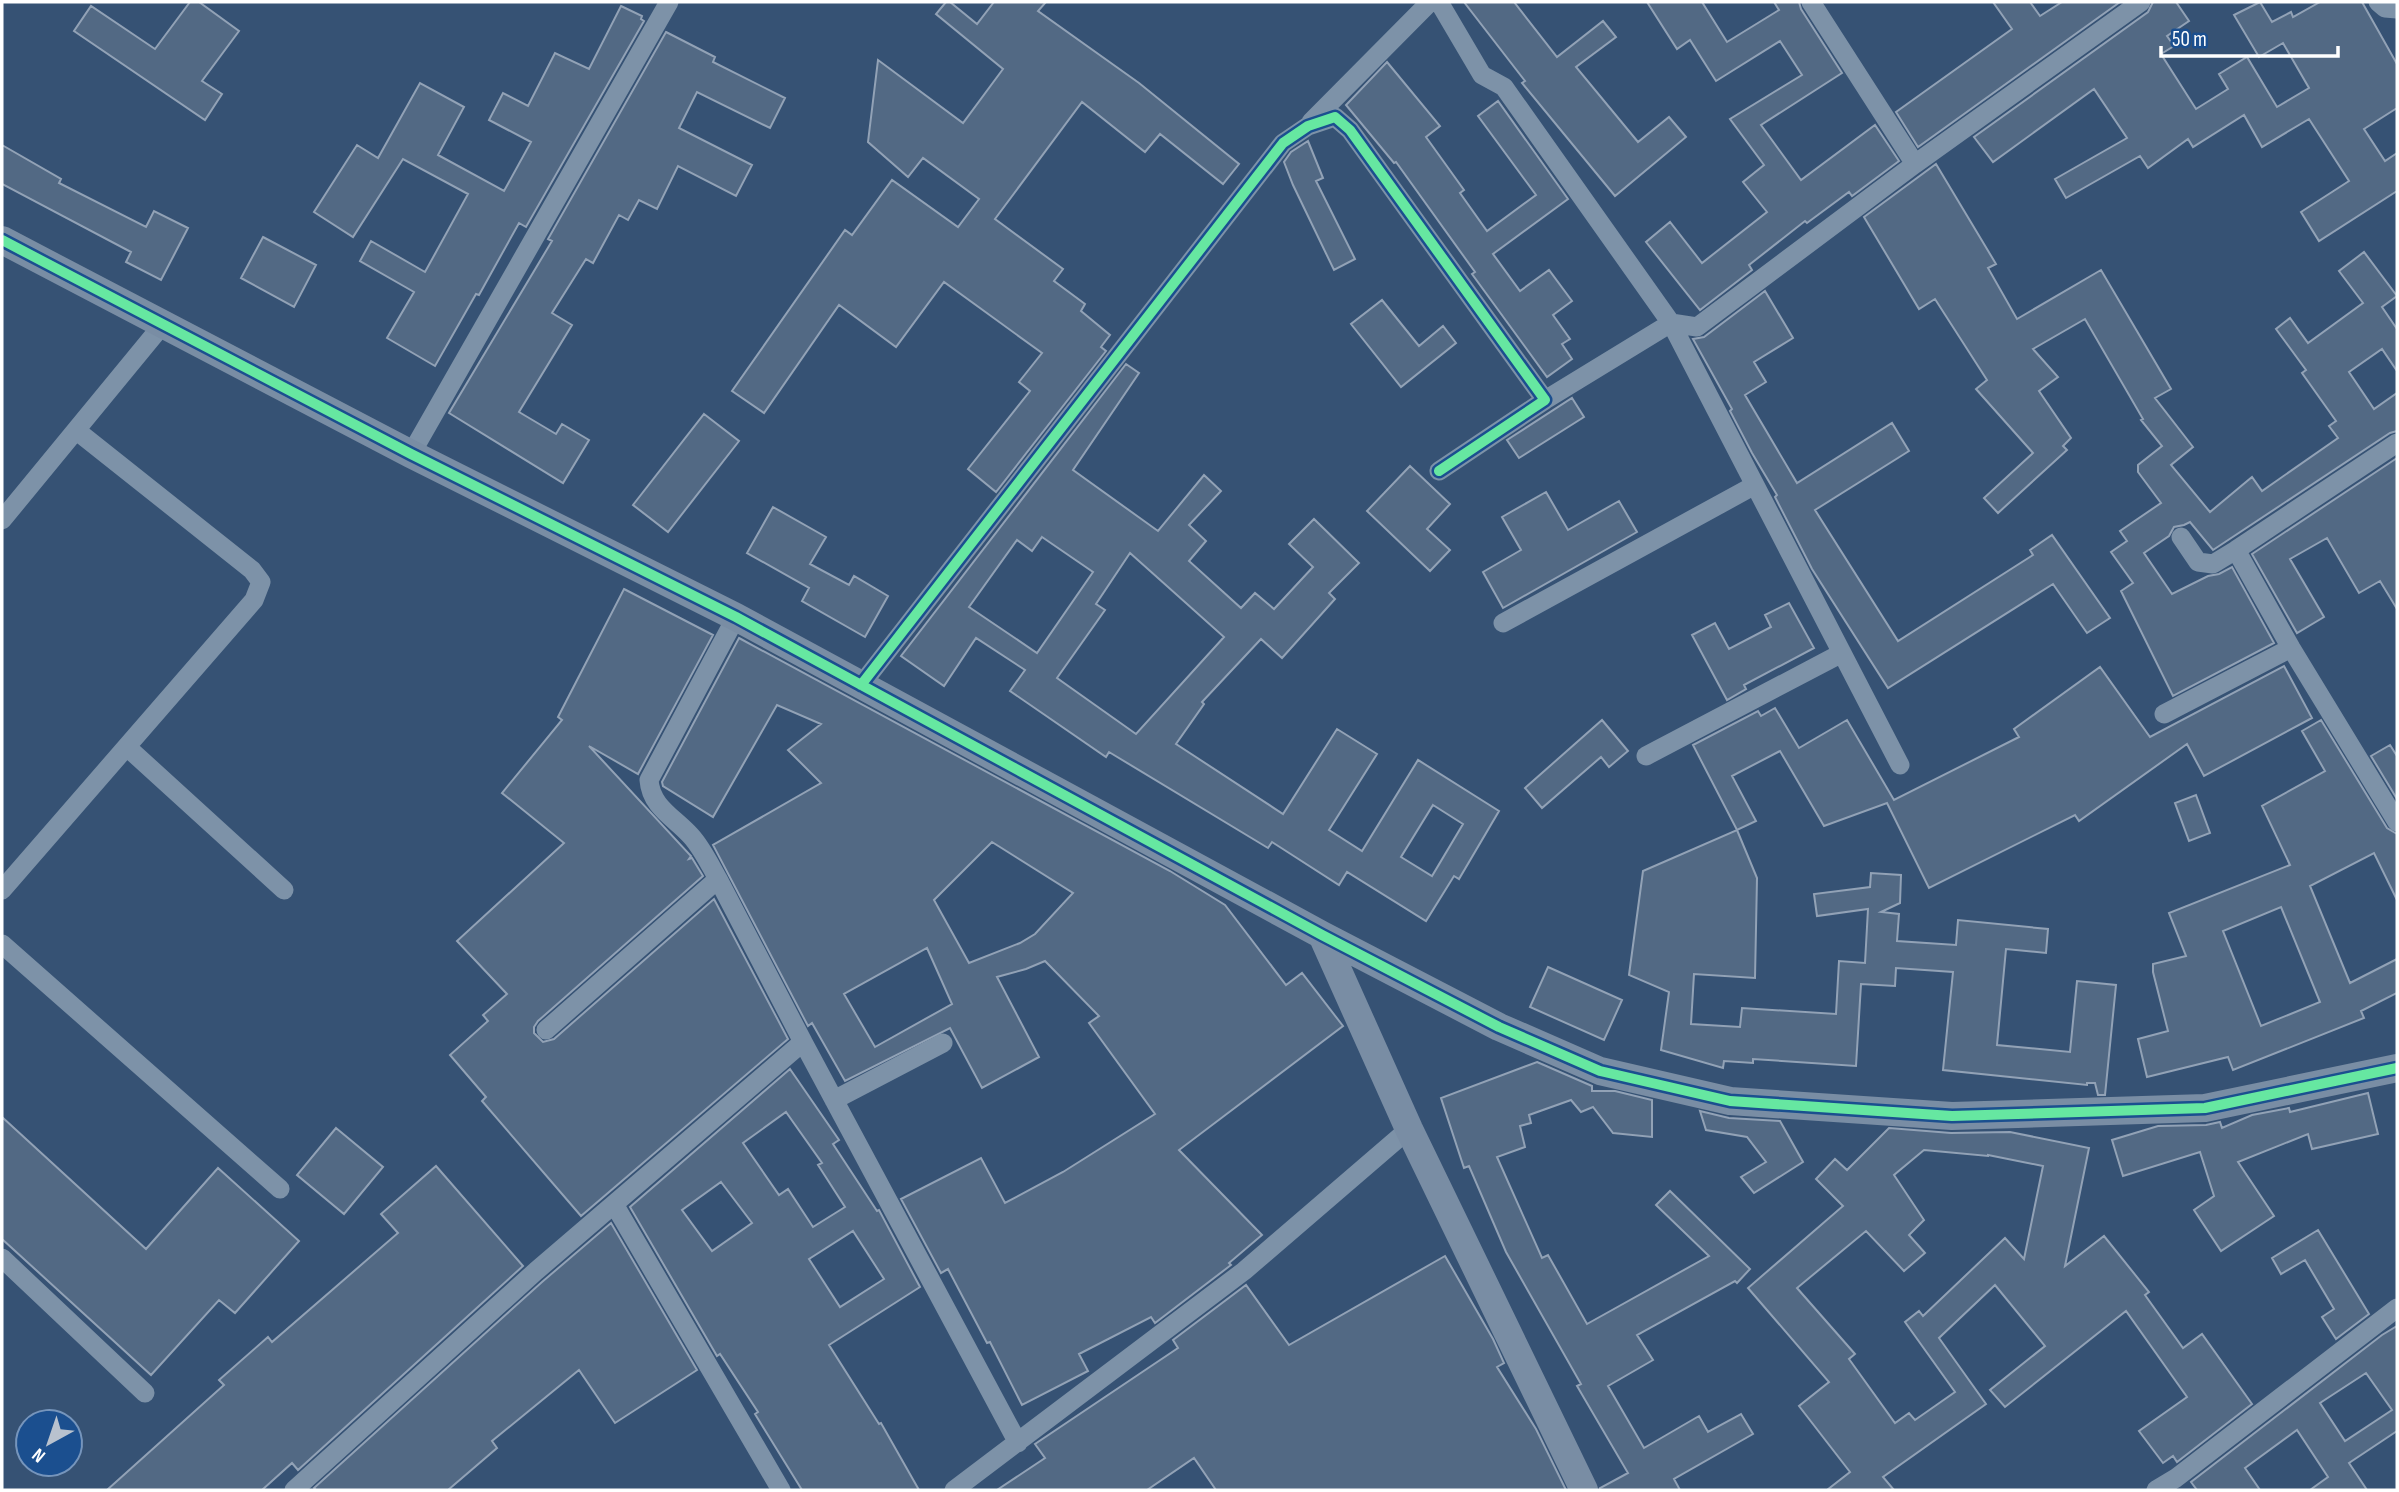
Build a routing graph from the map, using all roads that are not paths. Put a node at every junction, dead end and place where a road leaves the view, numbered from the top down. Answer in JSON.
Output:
{"nodes":[{"id":1,"x":669,"y":2,"type":"edge"},
{"id":2,"x":1430,"y":2,"type":"edge"},
{"id":3,"x":1439,"y":2,"type":"edge"},
{"id":4,"x":1811,"y":2,"type":"edge"},
{"id":5,"x":2141,"y":2,"type":"edge"},
{"id":6,"x":2378,"y":2,"type":"edge"},
{"id":7,"x":2397,"y":9,"type":"edge"},
{"id":8,"x":1308,"y":125,"type":"junction"},
{"id":9,"x":1915,"y":164,"type":"junction"},
{"id":10,"x":2,"y":240,"type":"edge"},
{"id":11,"x":164,"y":323,"type":"junction"},
{"id":12,"x":1671,"y":323,"type":"junction"},
{"id":13,"x":1545,"y":400,"type":"junction"},
{"id":14,"x":77,"y":431,"type":"junction"},
{"id":15,"x":2397,"y":443,"type":"edge"},
{"id":16,"x":411,"y":454,"type":"junction"},
{"id":17,"x":1440,"y":471,"type":"dead end"},
{"id":18,"x":1755,"y":485,"type":"junction"},
{"id":19,"x":2,"y":520,"type":"edge"},
{"id":20,"x":2182,"y":537,"type":"dead end"},
{"id":21,"x":2236,"y":550,"type":"junction"},
{"id":22,"x":736,"y":617,"type":"junction"},
{"id":23,"x":1503,"y":623,"type":"dead end"},
{"id":24,"x":2291,"y":648,"type":"junction"},
{"id":25,"x":1842,"y":653,"type":"junction"},
{"id":26,"x":861,"y":685,"type":"junction"},
{"id":27,"x":2164,"y":713,"type":"dead end"},
{"id":28,"x":127,"y":747,"type":"junction"},
{"id":29,"x":1646,"y":756,"type":"dead end"},
{"id":30,"x":1900,"y":765,"type":"dead end"},
{"id":31,"x":2397,"y":822,"type":"edge"},
{"id":32,"x":718,"y":879,"type":"junction"},
{"id":33,"x":2,"y":890,"type":"edge"},
{"id":34,"x":285,"y":890,"type":"dead end"},
{"id":35,"x":1321,"y":935,"type":"junction"},
{"id":36,"x":2,"y":944,"type":"edge"},
{"id":37,"x":546,"y":1030,"type":"dead end"},
{"id":38,"x":803,"y":1042,"type":"junction"},
{"id":39,"x":943,"y":1043,"type":"dead end"},
{"id":40,"x":2397,"y":1068,"type":"edge"},
{"id":41,"x":834,"y":1100,"type":"junction"},
{"id":42,"x":1409,"y":1129,"type":"junction"},
{"id":43,"x":280,"y":1189,"type":"dead end"},
{"id":44,"x":614,"y":1204,"type":"junction"},
{"id":45,"x":2,"y":1258,"type":"edge"},
{"id":46,"x":2397,"y":1308,"type":"edge"},
{"id":47,"x":145,"y":1393,"type":"dead end"},
{"id":48,"x":1018,"y":1443,"type":"junction"},
{"id":49,"x":2180,"y":1484,"type":"edge"},
{"id":50,"x":295,"y":1490,"type":"edge"},
{"id":51,"x":781,"y":1490,"type":"edge"},
{"id":52,"x":954,"y":1490,"type":"edge"},
{"id":53,"x":1584,"y":1490,"type":"edge"},
{"id":54,"x":2156,"y":1490,"type":"edge"}],
"edges":[{"from":1,"to":16,"type":"street"},
{"from":2,"to":8,"type":"street"},
{"from":3,"to":12,"type":"street"},
{"from":4,"to":9,"type":"street"},
{"from":5,"to":9,"type":"street"},
{"from":6,"to":7,"type":"street"},
{"from":8,"to":13,"type":"street"},
{"from":8,"to":26,"type":"street"},
{"from":9,"to":12,"type":"street"},
{"from":10,"to":11,"type":"street"},
{"from":11,"to":14,"type":"street"},
{"from":11,"to":16,"type":"street"},
{"from":12,"to":13,"type":"street"},
{"from":12,"to":18,"type":"street"},
{"from":13,"to":17,"type":"street"},
{"from":14,"to":19,"type":"street"},
{"from":14,"to":28,"type":"street"},
{"from":15,"to":21,"type":"street"},
{"from":16,"to":22,"type":"street"},
{"from":18,"to":23,"type":"street"},
{"from":18,"to":25,"type":"street"},
{"from":20,"to":21,"type":"street"},
{"from":21,"to":24,"type":"street"},
{"from":22,"to":26,"type":"street"},
{"from":22,"to":32,"type":"street"},
{"from":24,"to":27,"type":"street"},
{"from":24,"to":31,"type":"street"},
{"from":25,"to":29,"type":"street"},
{"from":25,"to":30,"type":"street"},
{"from":26,"to":35,"type":"street"},
{"from":28,"to":33,"type":"street"},
{"from":28,"to":34,"type":"street"},
{"from":32,"to":37,"type":"street"},
{"from":32,"to":38,"type":"street"},
{"from":35,"to":40,"type":"street"},
{"from":35,"to":42,"type":"street"},
{"from":36,"to":43,"type":"street"},
{"from":38,"to":41,"type":"street"},
{"from":38,"to":44,"type":"street"},
{"from":39,"to":41,"type":"street"},
{"from":41,"to":48,"type":"street"},
{"from":42,"to":48,"type":"street"},
{"from":42,"to":53,"type":"street"},
{"from":44,"to":50,"type":"street"},
{"from":44,"to":51,"type":"street"},
{"from":45,"to":47,"type":"street"},
{"from":46,"to":49,"type":"street"},
{"from":48,"to":52,"type":"street"},
{"from":49,"to":54,"type":"street"}]}
